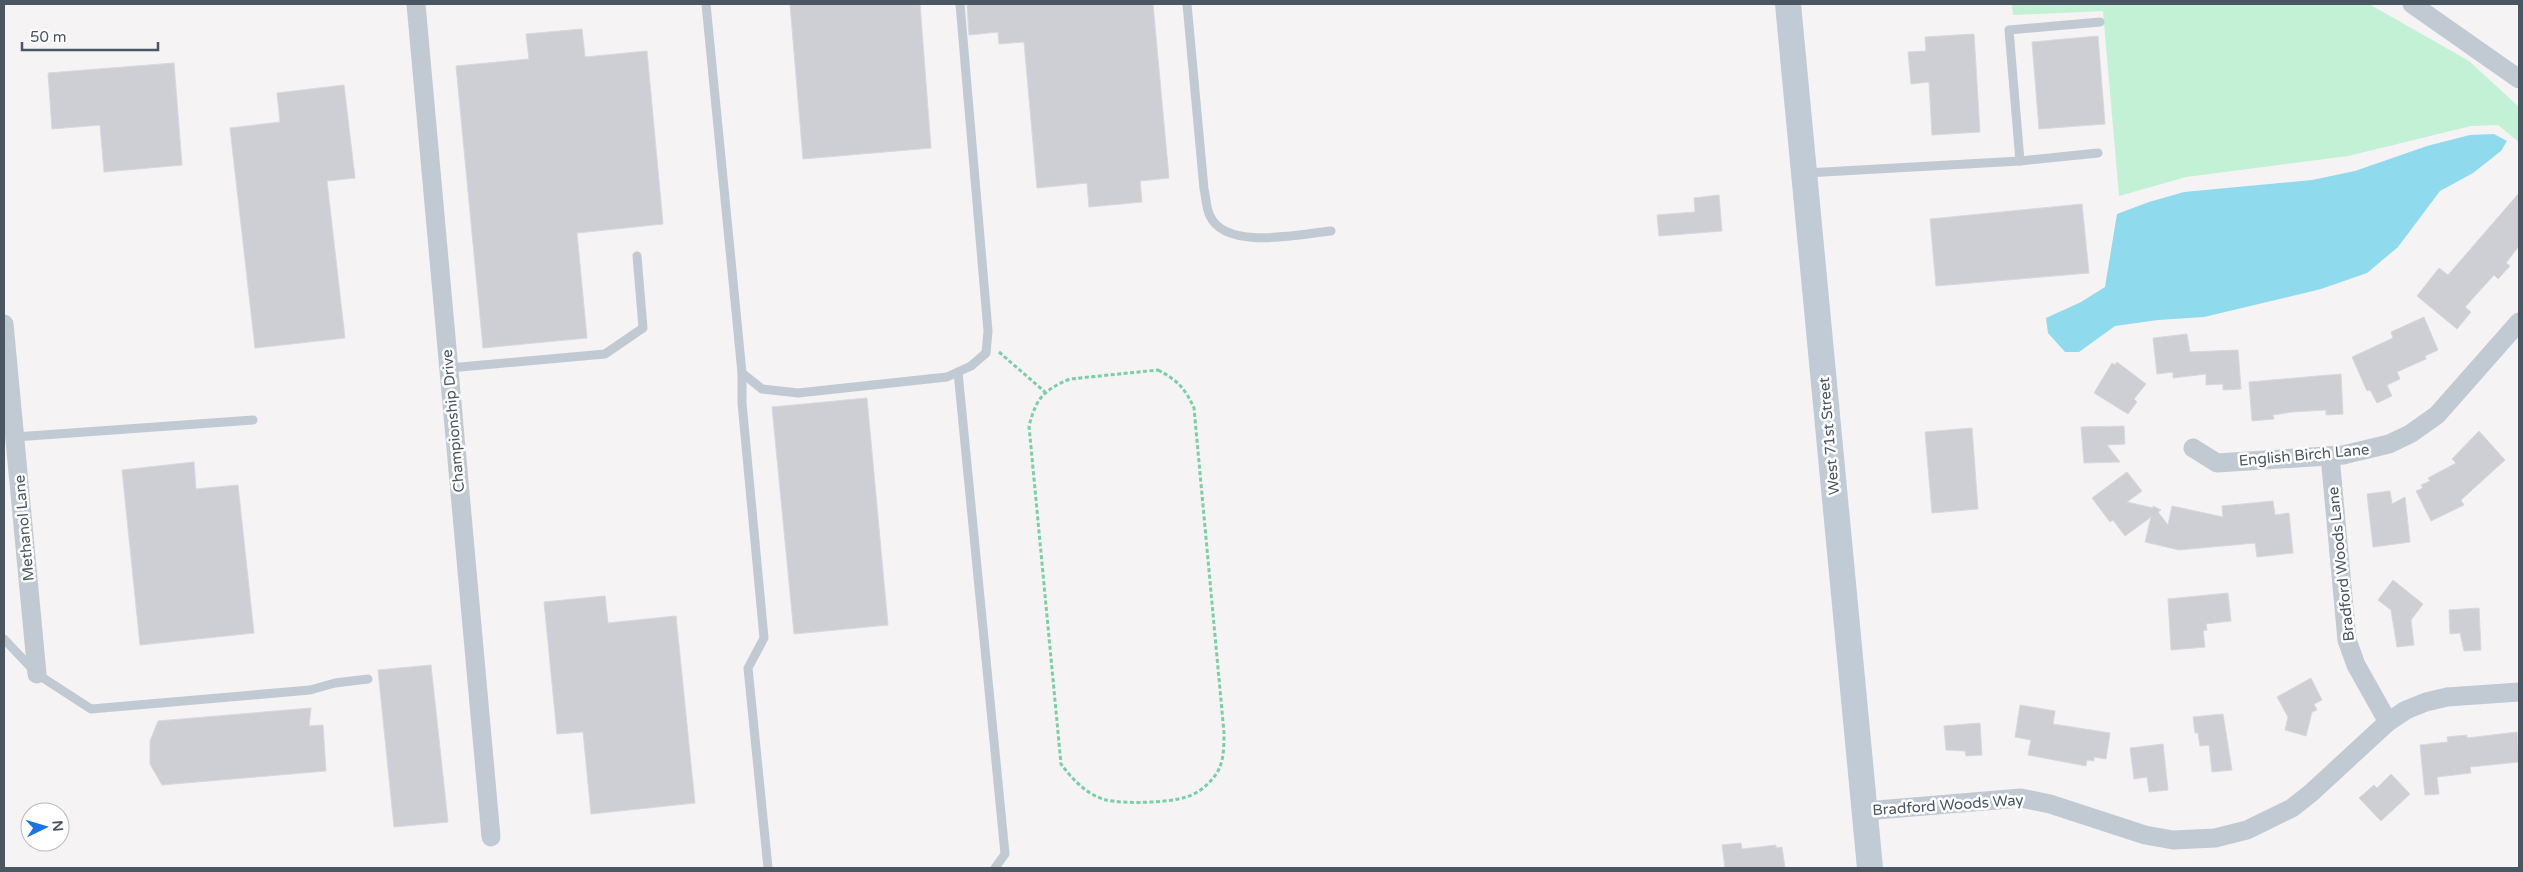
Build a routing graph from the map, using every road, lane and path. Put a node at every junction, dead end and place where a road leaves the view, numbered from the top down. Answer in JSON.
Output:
{"nodes":[{"id":1,"x":416,"y":4,"type":"edge"},
{"id":2,"x":706,"y":4,"type":"edge"},
{"id":3,"x":960,"y":4,"type":"edge"},
{"id":4,"x":1187,"y":4,"type":"edge"},
{"id":5,"x":1788,"y":4,"type":"edge"},
{"id":6,"x":2412,"y":4,"type":"edge"},
{"id":7,"x":2100,"y":22,"type":"dead end"},
{"id":8,"x":2519,"y":79,"type":"edge"},
{"id":9,"x":2098,"y":153,"type":"dead end"},
{"id":10,"x":2020,"y":161,"type":"junction"},
{"id":11,"x":1804,"y":174,"type":"junction"},
{"id":12,"x":1332,"y":231,"type":"dead end"},
{"id":13,"x":637,"y":256,"type":"dead end"},
{"id":14,"x":2519,"y":322,"type":"edge"},
{"id":15,"x":4,"y":324,"type":"edge"},
{"id":16,"x":987,"y":342,"type":"junction"},
{"id":17,"x":449,"y":368,"type":"junction"},
{"id":18,"x":958,"y":372,"type":"junction"},
{"id":19,"x":742,"y":373,"type":"junction"},
{"id":20,"x":1045,"y":392,"type":"junction"},
{"id":21,"x":254,"y":420,"type":"dead end"},
{"id":22,"x":15,"y":437,"type":"junction"},
{"id":23,"x":2192,"y":448,"type":"dead end"},
{"id":24,"x":2330,"y":456,"type":"junction"},
{"id":25,"x":4,"y":639,"type":"edge"},
{"id":26,"x":37,"y":674,"type":"junction"},
{"id":27,"x":368,"y":679,"type":"dead end"},
{"id":28,"x":2519,"y":692,"type":"edge"},
{"id":29,"x":2388,"y":722,"type":"junction"},
{"id":30,"x":1865,"y":811,"type":"junction"},
{"id":31,"x":491,"y":837,"type":"dead end"},
{"id":32,"x":768,"y":868,"type":"edge"},
{"id":33,"x":995,"y":868,"type":"edge"},
{"id":34,"x":1870,"y":868,"type":"edge"}],
"edges":[{"from":1,"to":17,"type":"street","name":"Championship Drive"},
{"from":2,"to":19,"type":"lane"},
{"from":3,"to":16,"type":"lane"},
{"from":4,"to":12,"type":"lane"},
{"from":5,"to":11,"type":"main road","name":"West 71st Street"},
{"from":6,"to":8,"type":"street"},
{"from":7,"to":10,"type":"lane"},
{"from":9,"to":10,"type":"lane"},
{"from":10,"to":11,"type":"lane"},
{"from":11,"to":30,"type":"main road","name":"West 71st Street"},
{"from":13,"to":17,"type":"lane"},
{"from":14,"to":24,"type":"street","name":"English Birch Lane"},
{"from":15,"to":22,"type":"street","name":"Methanol Lane"},
{"from":16,"to":18,"type":"lane"},
{"from":16,"to":20,"type":"path"},
{"from":17,"to":31,"type":"street","name":"Championship Drive"},
{"from":18,"to":19,"type":"lane"},
{"from":18,"to":33,"type":"lane"},
{"from":19,"to":32,"type":"lane"},
{"from":20,"to":20,"type":"path"},
{"from":21,"to":22,"type":"lane"},
{"from":22,"to":26,"type":"street","name":"Methanol Lane"},
{"from":23,"to":24,"type":"street","name":"English Birch Lane"},
{"from":24,"to":29,"type":"street","name":"Bradford Woods Lane"},
{"from":25,"to":26,"type":"lane"},
{"from":26,"to":27,"type":"lane"},
{"from":28,"to":29,"type":"street","name":"Bradford Woods Way"},
{"from":29,"to":30,"type":"street","name":"Bradford Woods Way"},
{"from":30,"to":34,"type":"main road","name":"West 71st Street"}]}
